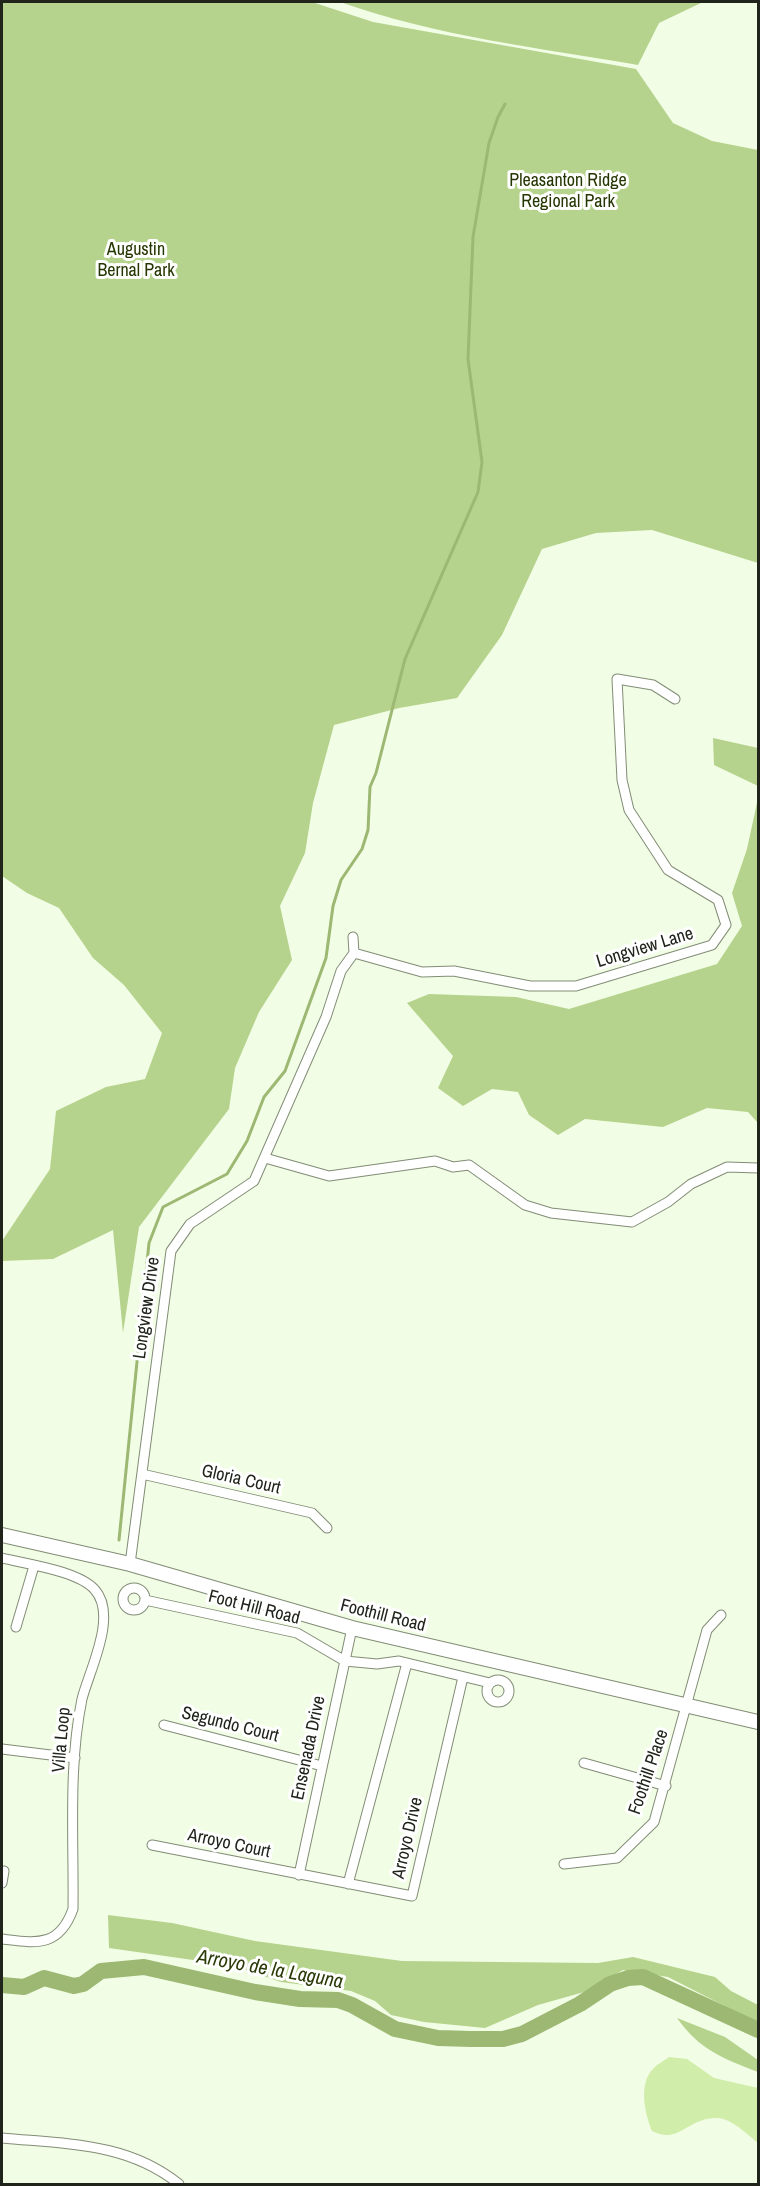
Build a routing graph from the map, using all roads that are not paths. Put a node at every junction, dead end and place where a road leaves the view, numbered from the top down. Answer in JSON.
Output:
{"nodes":[{"id":1,"x":675,"y":699,"type":"dead end"},
{"id":2,"x":353,"y":937,"type":"dead end"},
{"id":3,"x":354,"y":953,"type":"junction"},
{"id":4,"x":265,"y":1158,"type":"junction"},
{"id":5,"x":759,"y":1168,"type":"edge"},
{"id":6,"x":142,"y":1474,"type":"junction"},
{"id":7,"x":327,"y":1528,"type":"dead end"},
{"id":8,"x":2,"y":1535,"type":"edge"},
{"id":9,"x":2,"y":1558,"type":"edge"},
{"id":10,"x":130,"y":1564,"type":"junction"},
{"id":11,"x":34,"y":1566,"type":"junction"},
{"id":12,"x":145,"y":1600,"type":"dead end"},
{"id":13,"x":721,"y":1615,"type":"dead end"},
{"id":14,"x":16,"y":1627,"type":"dead end"},
{"id":15,"x":352,"y":1628,"type":"junction"},
{"id":16,"x":345,"y":1661,"type":"junction"},
{"id":17,"x":407,"y":1663,"type":"junction"},
{"id":18,"x":463,"y":1677,"type":"junction"},
{"id":19,"x":490,"y":1683,"type":"dead end"},
{"id":20,"x":688,"y":1704,"type":"junction"},
{"id":21,"x":759,"y":1722,"type":"edge"},
{"id":22,"x":164,"y":1725,"type":"dead end"},
{"id":23,"x":2,"y":1749,"type":"edge"},
{"id":24,"x":75,"y":1758,"type":"junction"},
{"id":25,"x":584,"y":1763,"type":"dead end"},
{"id":26,"x":322,"y":1766,"type":"junction"},
{"id":27,"x":666,"y":1786,"type":"junction"},
{"id":28,"x":152,"y":1845,"type":"dead end"},
{"id":29,"x":564,"y":1864,"type":"dead end"},
{"id":30,"x":4,"y":1871,"type":"dead end"},
{"id":31,"x":299,"y":1875,"type":"junction"},
{"id":32,"x":2,"y":1883,"type":"edge"},
{"id":33,"x":348,"y":1884,"type":"junction"},
{"id":34,"x":2,"y":1939,"type":"edge"},
{"id":35,"x":2,"y":2138,"type":"edge"},
{"id":36,"x":179,"y":2184,"type":"edge"}],
"edges":[{"from":1,"to":3,"type":"street","name":"Longview Lane"},
{"from":2,"to":3,"type":"street"},
{"from":3,"to":4,"type":"street","name":"Longview Drive"},
{"from":4,"to":5,"type":"street"},
{"from":4,"to":6,"type":"street","name":"Longview Drive"},
{"from":6,"to":7,"type":"street","name":"Gloria Court"},
{"from":6,"to":10,"type":"street","name":"Longview Drive"},
{"from":8,"to":10,"type":"main road","name":"Foothill Road"},
{"from":9,"to":11,"type":"street","name":"Villa Loop"},
{"from":10,"to":15,"type":"main road","name":"Foothill Road"},
{"from":11,"to":14,"type":"street"},
{"from":11,"to":24,"type":"street","name":"Villa Loop"},
{"from":12,"to":16,"type":"street","name":"Foot Hill Road"},
{"from":13,"to":20,"type":"street","name":"Foothill Place"},
{"from":15,"to":16,"type":"street","name":"Ensenada Drive"},
{"from":15,"to":20,"type":"main road","name":"Foothill Road"},
{"from":16,"to":17,"type":"street","name":"Foot Hill Road"},
{"from":16,"to":26,"type":"street","name":"Ensenada Drive"},
{"from":17,"to":18,"type":"street","name":"Foot Hill Road"},
{"from":17,"to":33,"type":"street"},
{"from":18,"to":19,"type":"street","name":"Foot Hill Road"},
{"from":18,"to":33,"type":"street","name":"Arroyo Drive"},
{"from":20,"to":21,"type":"main road","name":"Foothill Road"},
{"from":20,"to":27,"type":"street","name":"Foothill Place"},
{"from":22,"to":26,"type":"street","name":"Segundo Court"},
{"from":23,"to":24,"type":"street"},
{"from":24,"to":34,"type":"street","name":"Villa Loop"},
{"from":25,"to":27,"type":"street"},
{"from":26,"to":31,"type":"street","name":"Ensenada Drive"},
{"from":27,"to":29,"type":"street","name":"Foothill Place"},
{"from":28,"to":31,"type":"street","name":"Arroyo Court"},
{"from":30,"to":32,"type":"street"},
{"from":31,"to":33,"type":"street","name":"Arroyo Drive"},
{"from":35,"to":36,"type":"street"}]}
